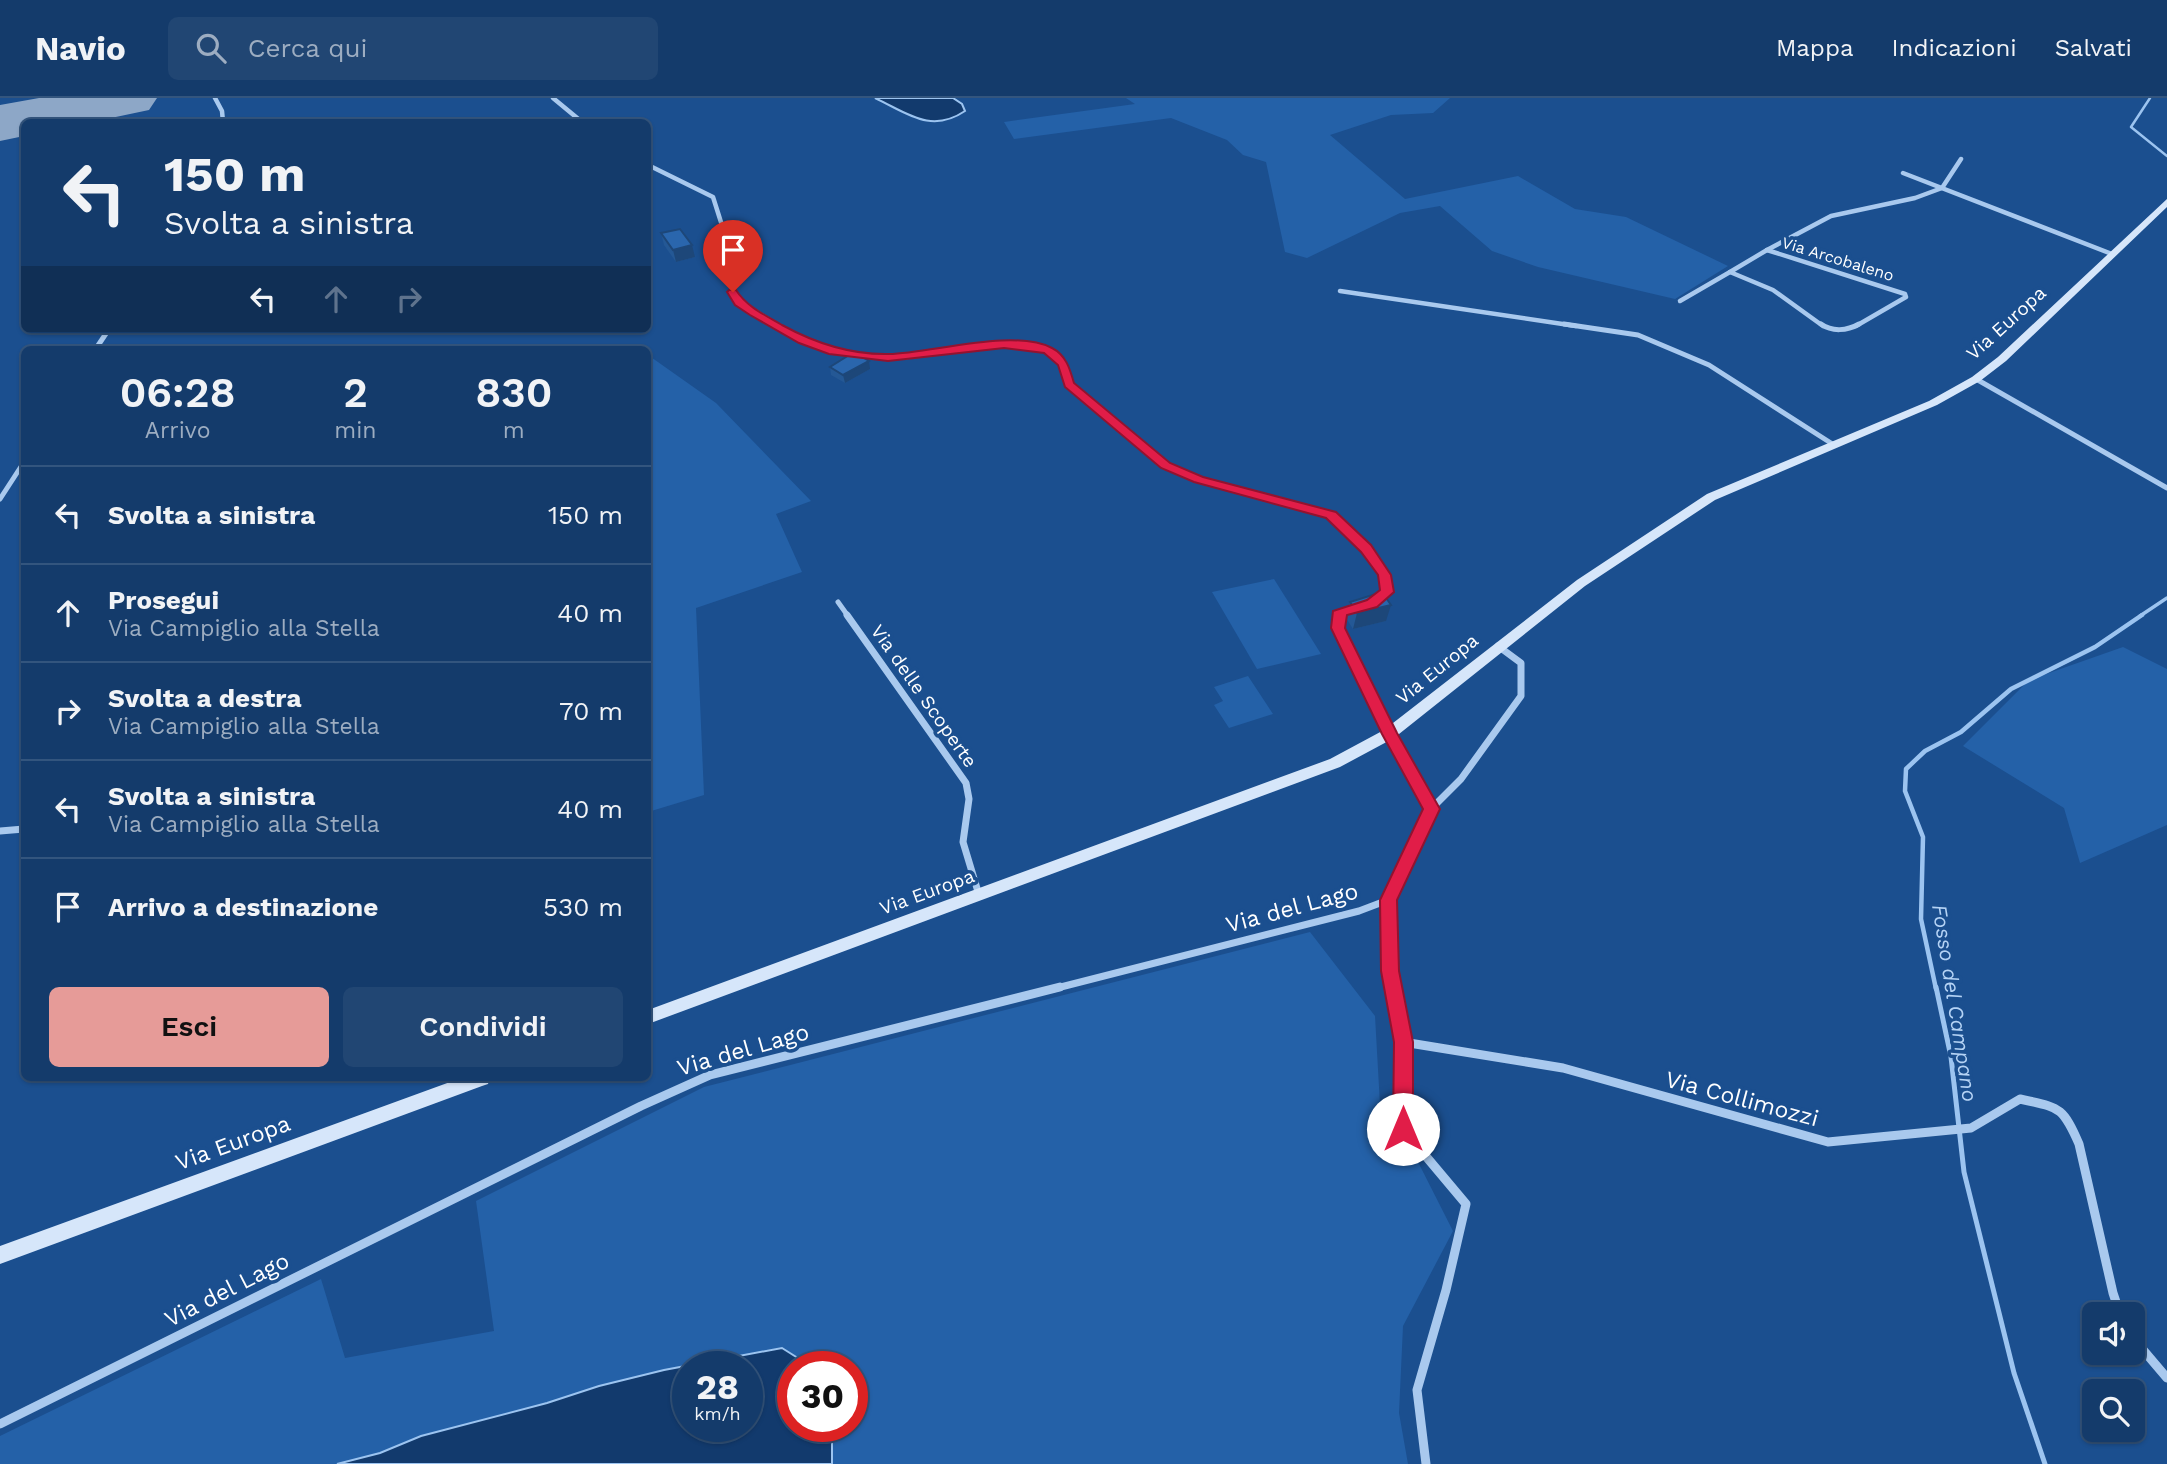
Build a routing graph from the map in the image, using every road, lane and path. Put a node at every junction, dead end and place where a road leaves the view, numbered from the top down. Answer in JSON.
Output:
{"nodes":[{"id":1,"x":215,"y":98,"type":"edge"},
{"id":2,"x":553,"y":98,"type":"edge"},
{"id":3,"x":223,"y":119,"type":"edge"},
{"id":4,"x":578,"y":119,"type":"edge"},
{"id":5,"x":1961,"y":159,"type":"dead end"},
{"id":6,"x":651,"y":166,"type":"edge"},
{"id":7,"x":1903,"y":173,"type":"dead end"},
{"id":8,"x":1942,"y":188,"type":"junction"},
{"id":9,"x":2167,"y":202,"type":"edge"},
{"id":10,"x":1767,"y":250,"type":"junction"},
{"id":11,"x":2112,"y":254,"type":"junction"},
{"id":12,"x":1730,"y":272,"type":"junction"},
{"id":13,"x":1340,"y":291,"type":"dead end"},
{"id":14,"x":1680,"y":301,"type":"dead end"},
{"id":15,"x":1976,"y":379,"type":"junction"},
{"id":16,"x":1834,"y":445,"type":"junction"},
{"id":17,"x":21,"y":467,"type":"edge"},
{"id":18,"x":2167,"y":488,"type":"edge"},
{"id":19,"x":0,"y":499,"type":"edge"},
{"id":20,"x":838,"y":602,"type":"dead end"},
{"id":21,"x":1372,"y":604,"type":"edge"},
{"id":22,"x":1359,"y":607,"type":"edge"},
{"id":23,"x":1498,"y":646,"type":"junction"},
{"id":24,"x":1389,"y":734,"type":"junction"},
{"id":25,"x":1432,"y":809,"type":"junction"},
{"id":26,"x":21,"y":828,"type":"edge"},
{"id":27,"x":0,"y":831,"type":"edge"},
{"id":28,"x":979,"y":896,"type":"junction"},
{"id":29,"x":1388,"y":900,"type":"junction"},
{"id":30,"x":651,"y":1016,"type":"edge"},
{"id":31,"x":1403,"y":1042,"type":"junction"},
{"id":32,"x":474,"y":1081,"type":"edge"},
{"id":33,"x":0,"y":1255,"type":"edge"},
{"id":34,"x":2115,"y":1302,"type":"edge"},
{"id":35,"x":2145,"y":1354,"type":"edge"},
{"id":36,"x":2167,"y":1378,"type":"edge"},
{"id":37,"x":0,"y":1424,"type":"edge"},
{"id":38,"x":1426,"y":1464,"type":"edge"}],
"edges":[{"from":1,"to":3,"type":"street"},
{"from":2,"to":4,"type":"street"},
{"from":5,"to":8,"type":"street"},
{"from":6,"to":21,"type":"street"},
{"from":7,"to":8,"type":"street"},
{"from":8,"to":10,"type":"street","name":"Via Arcobaleno"},
{"from":8,"to":11,"type":"street"},
{"from":9,"to":11,"type":"main road","name":"Via Europa"},
{"from":10,"to":12,"type":"street","name":"Via Arcobaleno"},
{"from":10,"to":12,"type":"street","name":"Via Arcobaleno"},
{"from":11,"to":15,"type":"main road","name":"Via Europa"},
{"from":12,"to":14,"type":"street","name":"Via Arcobaleno"},
{"from":13,"to":16,"type":"street"},
{"from":15,"to":16,"type":"main road","name":"Via Europa"},
{"from":15,"to":18,"type":"street"},
{"from":16,"to":23,"type":"main road","name":"Via Europa"},
{"from":17,"to":19,"type":"street"},
{"from":20,"to":28,"type":"street","name":"Via delle Scoperte"},
{"from":22,"to":24,"type":"street"},
{"from":23,"to":24,"type":"main road","name":"Via Europa"},
{"from":23,"to":25,"type":"street"},
{"from":24,"to":25,"type":"street"},
{"from":24,"to":28,"type":"main road","name":"Via Europa"},
{"from":25,"to":29,"type":"street"},
{"from":26,"to":27,"type":"street"},
{"from":28,"to":30,"type":"main road","name":"Via Europa"},
{"from":29,"to":31,"type":"street"},
{"from":29,"to":37,"type":"street","name":"Via del Lago"},
{"from":31,"to":34,"type":"street","name":"Via Collimozzi"},
{"from":31,"to":38,"type":"street"},
{"from":32,"to":33,"type":"main road","name":"Via Europa"},
{"from":35,"to":36,"type":"street"}]}
